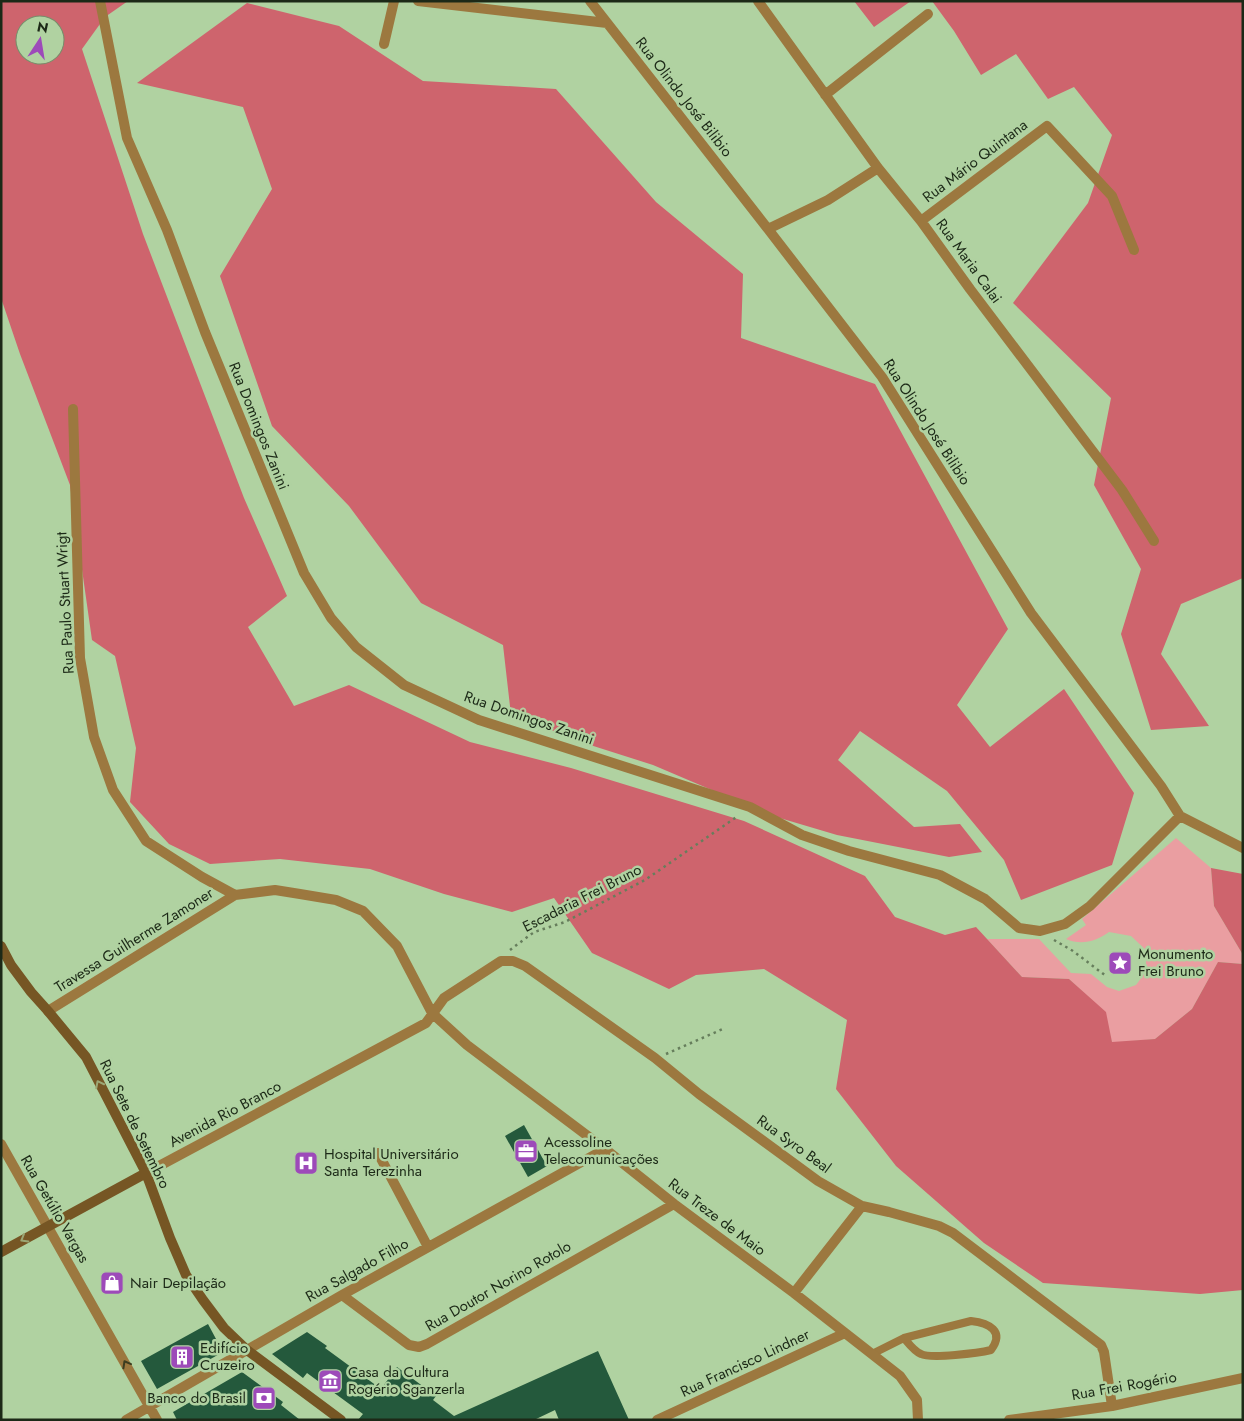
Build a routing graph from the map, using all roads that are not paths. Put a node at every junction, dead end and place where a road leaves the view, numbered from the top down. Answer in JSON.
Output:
{"nodes":[{"id":1,"x":100,"y":1,"type":"edge"},
{"id":2,"x":394,"y":1,"type":"edge"},
{"id":3,"x":418,"y":1,"type":"edge"},
{"id":4,"x":590,"y":1,"type":"edge"},
{"id":5,"x":758,"y":1,"type":"edge"},
{"id":6,"x":928,"y":14,"type":"dead end"},
{"id":7,"x":607,"y":24,"type":"junction"},
{"id":8,"x":384,"y":44,"type":"dead end"},
{"id":9,"x":825,"y":95,"type":"junction"},
{"id":10,"x":878,"y":168,"type":"junction"},
{"id":11,"x":921,"y":221,"type":"junction"},
{"id":12,"x":768,"y":229,"type":"junction"},
{"id":13,"x":1134,"y":250,"type":"dead end"},
{"id":14,"x":73,"y":409,"type":"dead end"},
{"id":15,"x":1154,"y":541,"type":"dead end"},
{"id":16,"x":1180,"y":816,"type":"junction"},
{"id":17,"x":1243,"y":848,"type":"edge"},
{"id":18,"x":235,"y":895,"type":"junction"},
{"id":19,"x":1,"y":946,"type":"edge"},
{"id":20,"x":48,"y":1011,"type":"junction"},
{"id":21,"x":432,"y":1013,"type":"junction"},
{"id":22,"x":1,"y":1144,"type":"edge"},
{"id":23,"x":605,"y":1149,"type":"junction"},
{"id":24,"x":378,"y":1153,"type":"dead end"},
{"id":25,"x":146,"y":1173,"type":"junction"},
{"id":26,"x":674,"y":1204,"type":"junction"},
{"id":27,"x":862,"y":1206,"type":"junction"},
{"id":28,"x":48,"y":1226,"type":"junction"},
{"id":29,"x":428,"y":1247,"type":"junction"},
{"id":30,"x":1,"y":1252,"type":"edge"},
{"id":31,"x":794,"y":1293,"type":"junction"},
{"id":32,"x":342,"y":1295,"type":"junction"},
{"id":33,"x":845,"y":1333,"type":"junction"},
{"id":34,"x":904,"y":1338,"type":"junction"},
{"id":35,"x":247,"y":1350,"type":"junction"},
{"id":36,"x":872,"y":1354,"type":"junction"},
{"id":37,"x":1243,"y":1378,"type":"edge"},
{"id":38,"x":150,"y":1406,"type":"junction"},
{"id":39,"x":1112,"y":1406,"type":"junction"},
{"id":40,"x":126,"y":1420,"type":"edge"},
{"id":41,"x":157,"y":1420,"type":"edge"},
{"id":42,"x":341,"y":1420,"type":"edge"},
{"id":43,"x":657,"y":1420,"type":"edge"},
{"id":44,"x":918,"y":1420,"type":"edge"},
{"id":45,"x":1009,"y":1420,"type":"edge"}],
"edges":[{"from":1,"to":16,"type":"street","name":"Rua Domingos Zanini"},
{"from":2,"to":8,"type":"street"},
{"from":3,"to":7,"type":"street"},
{"from":4,"to":7,"type":"street","name":"Rua Olindo José Bilibio"},
{"from":5,"to":9,"type":"street","name":"Rua Maria Calai"},
{"from":6,"to":9,"type":"street"},
{"from":7,"to":12,"type":"street","name":"Rua Olindo José Bilibio"},
{"from":9,"to":10,"type":"street","name":"Rua Maria Calai"},
{"from":10,"to":11,"type":"street","name":"Rua Maria Calai"},
{"from":10,"to":12,"type":"street"},
{"from":11,"to":13,"type":"street","name":"Rua Mário Quintana"},
{"from":11,"to":15,"type":"street","name":"Rua Maria Calai"},
{"from":12,"to":16,"type":"street","name":"Rua Olindo José Bilibio"},
{"from":14,"to":18,"type":"street","name":"Rua Paulo Stuart Wrigt"},
{"from":16,"to":17,"type":"street"},
{"from":18,"to":20,"type":"street","name":"Travessa Guilherme Zamoner"},
{"from":18,"to":21,"type":"street"},
{"from":19,"to":20,"type":"main road","name":"Rua Sete de Setembro"},
{"from":25,"to":20,"type":"main road","name":"Rua Sete de Setembro","one_way":true},
{"from":21,"to":23,"type":"street","name":"Rua Treze de Maio"},
{"from":21,"to":25,"type":"street","name":"Avenida Rio Branco"},
{"from":21,"to":27,"type":"street","name":"Rua Syro Beal"},
{"from":22,"to":28,"type":"street","name":"Rua Getúlio Vargas"},
{"from":23,"to":26,"type":"street","name":"Rua Treze de Maio"},
{"from":23,"to":29,"type":"street","name":"Rua Salgado Filho"},
{"from":24,"to":29,"type":"street"},
{"from":25,"to":28,"type":"main road","name":"Avenida Rio Branco"},
{"from":25,"to":35,"type":"main road","name":"Rua Sete de Setembro"},
{"from":26,"to":31,"type":"street","name":"Rua Treze de Maio"},
{"from":26,"to":32,"type":"street","name":"Rua Doutor Norino Rotolo"},
{"from":27,"to":31,"type":"street"},
{"from":27,"to":39,"type":"street","name":"Rua Syro Beal"},
{"from":28,"to":30,"type":"main road","name":"Avenida Rio Branco","one_way":true},
{"from":38,"to":28,"type":"street","name":"Rua Getúlio Vargas","one_way":true},
{"from":29,"to":32,"type":"street","name":"Rua Salgado Filho"},
{"from":31,"to":33,"type":"street","name":"Rua Treze de Maio"},
{"from":32,"to":35,"type":"street","name":"Rua Salgado Filho"},
{"from":33,"to":36,"type":"street","name":"Rua Treze de Maio"},
{"from":33,"to":43,"type":"street","name":"Rua Francisco Lindner"},
{"from":34,"to":34,"type":"lane"},
{"from":34,"to":36,"type":"lane"},
{"from":35,"to":38,"type":"street","name":"Rua Salgado Filho"},
{"from":35,"to":42,"type":"main road","name":"Rua Sete de Setembro"},
{"from":36,"to":44,"type":"street","name":"Rua Treze de Maio"},
{"from":37,"to":39,"type":"street","name":"Rua Frei Rogério"},
{"from":38,"to":40,"type":"street","name":"Rua Salgado Filho"},
{"from":38,"to":41,"type":"street","name":"Rua Getúlio Vargas"},
{"from":39,"to":45,"type":"street","name":"Rua Frei Rogério"}]}
